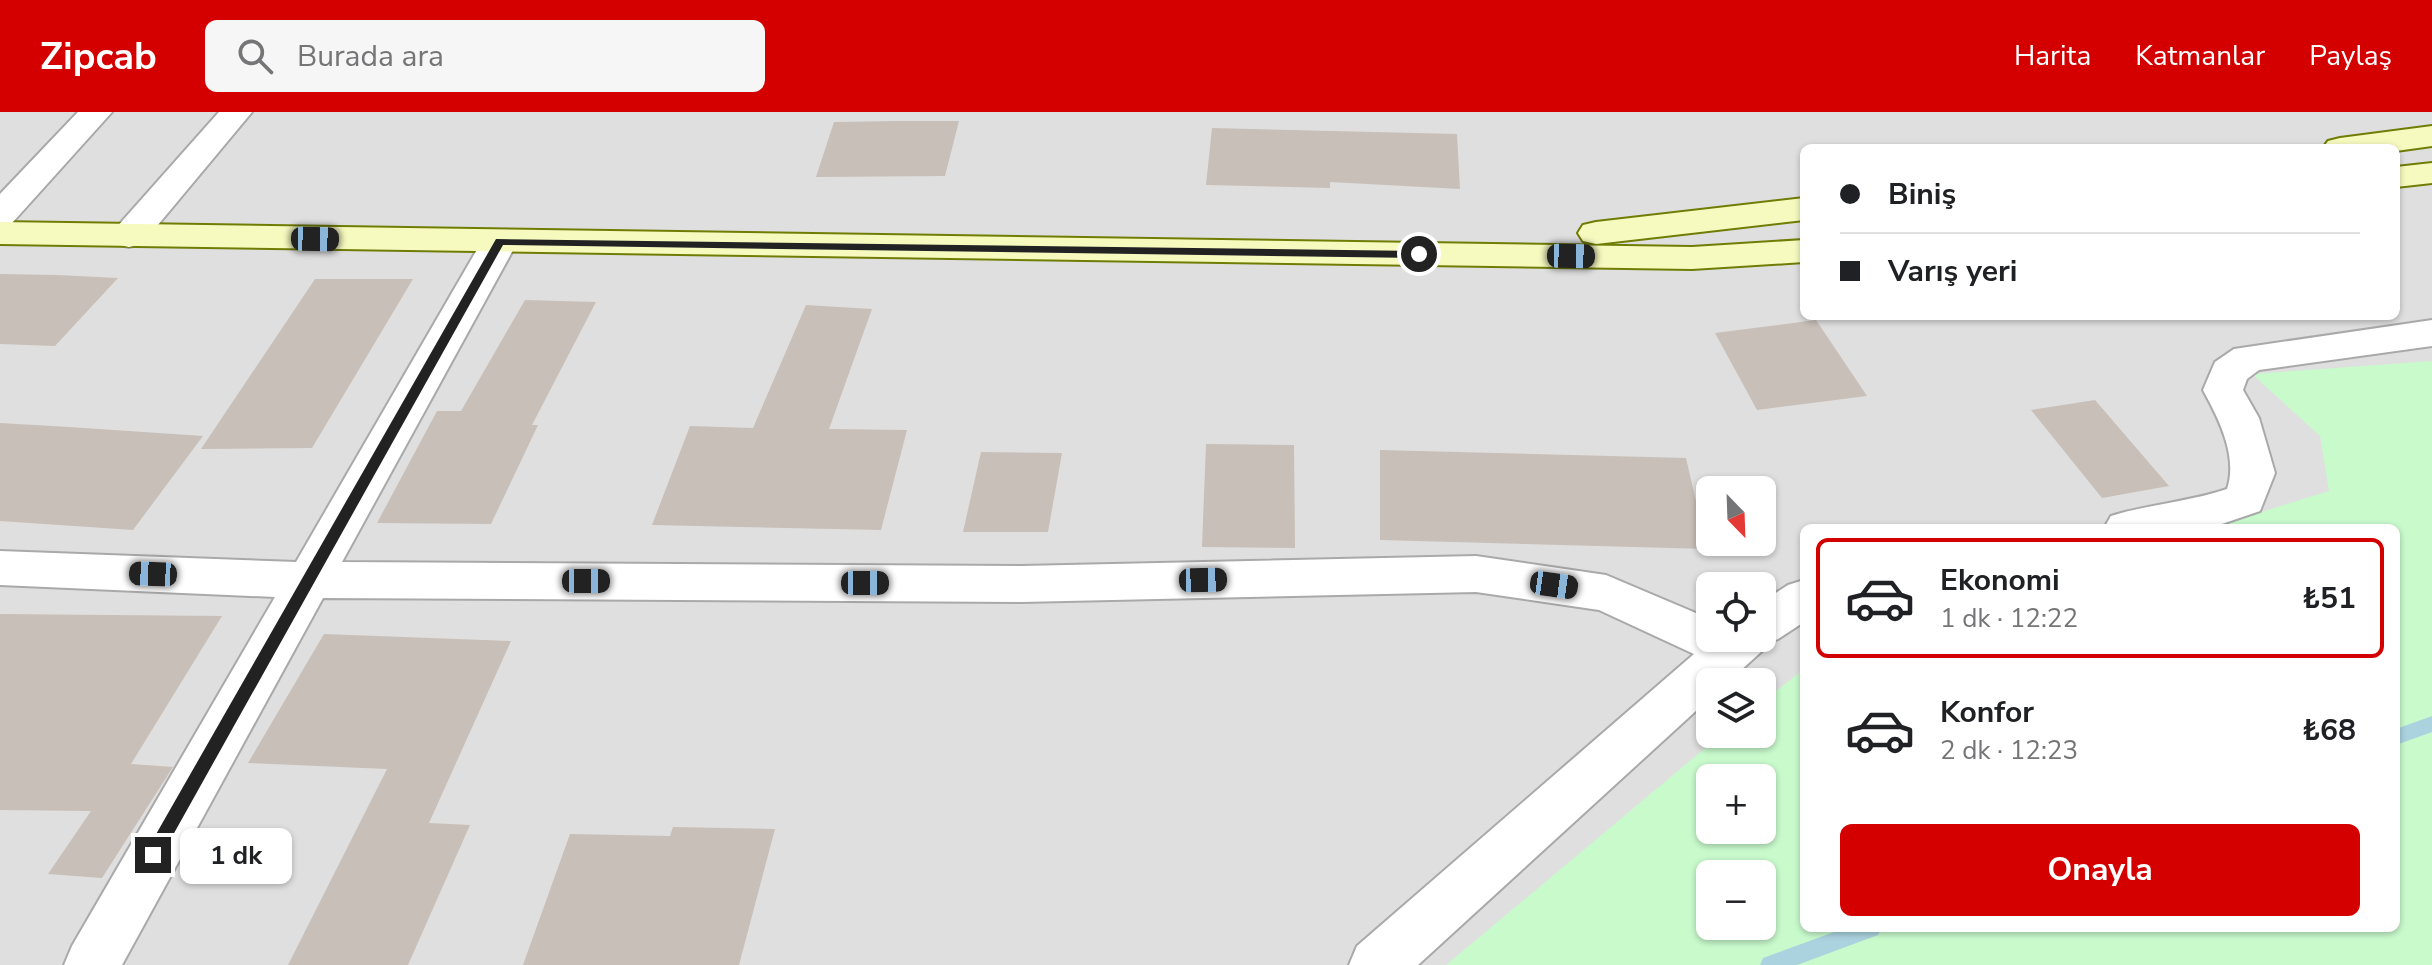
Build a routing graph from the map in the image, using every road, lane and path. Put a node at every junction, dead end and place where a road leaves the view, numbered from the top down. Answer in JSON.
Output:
{"nodes":[{"id":1,"x":96,"y":112,"type":"edge"},
{"id":2,"x":236,"y":112,"type":"edge"},
{"id":3,"x":2432,"y":136,"type":"edge"},
{"id":4,"x":2371,"y":144,"type":"edge"},
{"id":5,"x":2432,"y":173,"type":"edge"},
{"id":6,"x":2400,"y":177,"type":"edge"},
{"id":7,"x":1800,"y":209,"type":"edge"},
{"id":8,"x":0,"y":215,"type":"edge"},
{"id":9,"x":0,"y":233,"type":"edge"},
{"id":10,"x":129,"y":236,"type":"junction"},
{"id":11,"x":500,"y":241,"type":"junction"},
{"id":12,"x":1800,"y":251,"type":"edge"},
{"id":13,"x":1419,"y":254,"type":"junction"},
{"id":14,"x":2432,"y":333,"type":"edge"},
{"id":15,"x":2148,"y":524,"type":"edge"},
{"id":16,"x":0,"y":568,"type":"edge"},
{"id":17,"x":306,"y":580,"type":"junction"},
{"id":18,"x":1800,"y":601,"type":"edge"},
{"id":19,"x":1776,"y":617,"type":"edge"},
{"id":20,"x":1696,"y":622,"type":"edge"},
{"id":21,"x":1729,"y":652,"type":"edge"},
{"id":22,"x":92,"y":965,"type":"edge"},
{"id":23,"x":1377,"y":965,"type":"edge"}],
"edges":[{"from":1,"to":8,"type":"street"},
{"from":2,"to":10,"type":"street"},
{"from":3,"to":4,"type":"main road"},
{"from":5,"to":6,"type":"main road"},
{"from":7,"to":13,"type":"main road"},
{"from":9,"to":10,"type":"main road"},
{"from":10,"to":11,"type":"main road"},
{"from":11,"to":13,"type":"main road"},
{"from":11,"to":17,"type":"street"},
{"from":12,"to":13,"type":"main road"},
{"from":14,"to":15,"type":"street"},
{"from":16,"to":17,"type":"street"},
{"from":17,"to":20,"type":"street"},
{"from":17,"to":22,"type":"street"},
{"from":18,"to":19,"type":"street"},
{"from":21,"to":23,"type":"street"}]}
